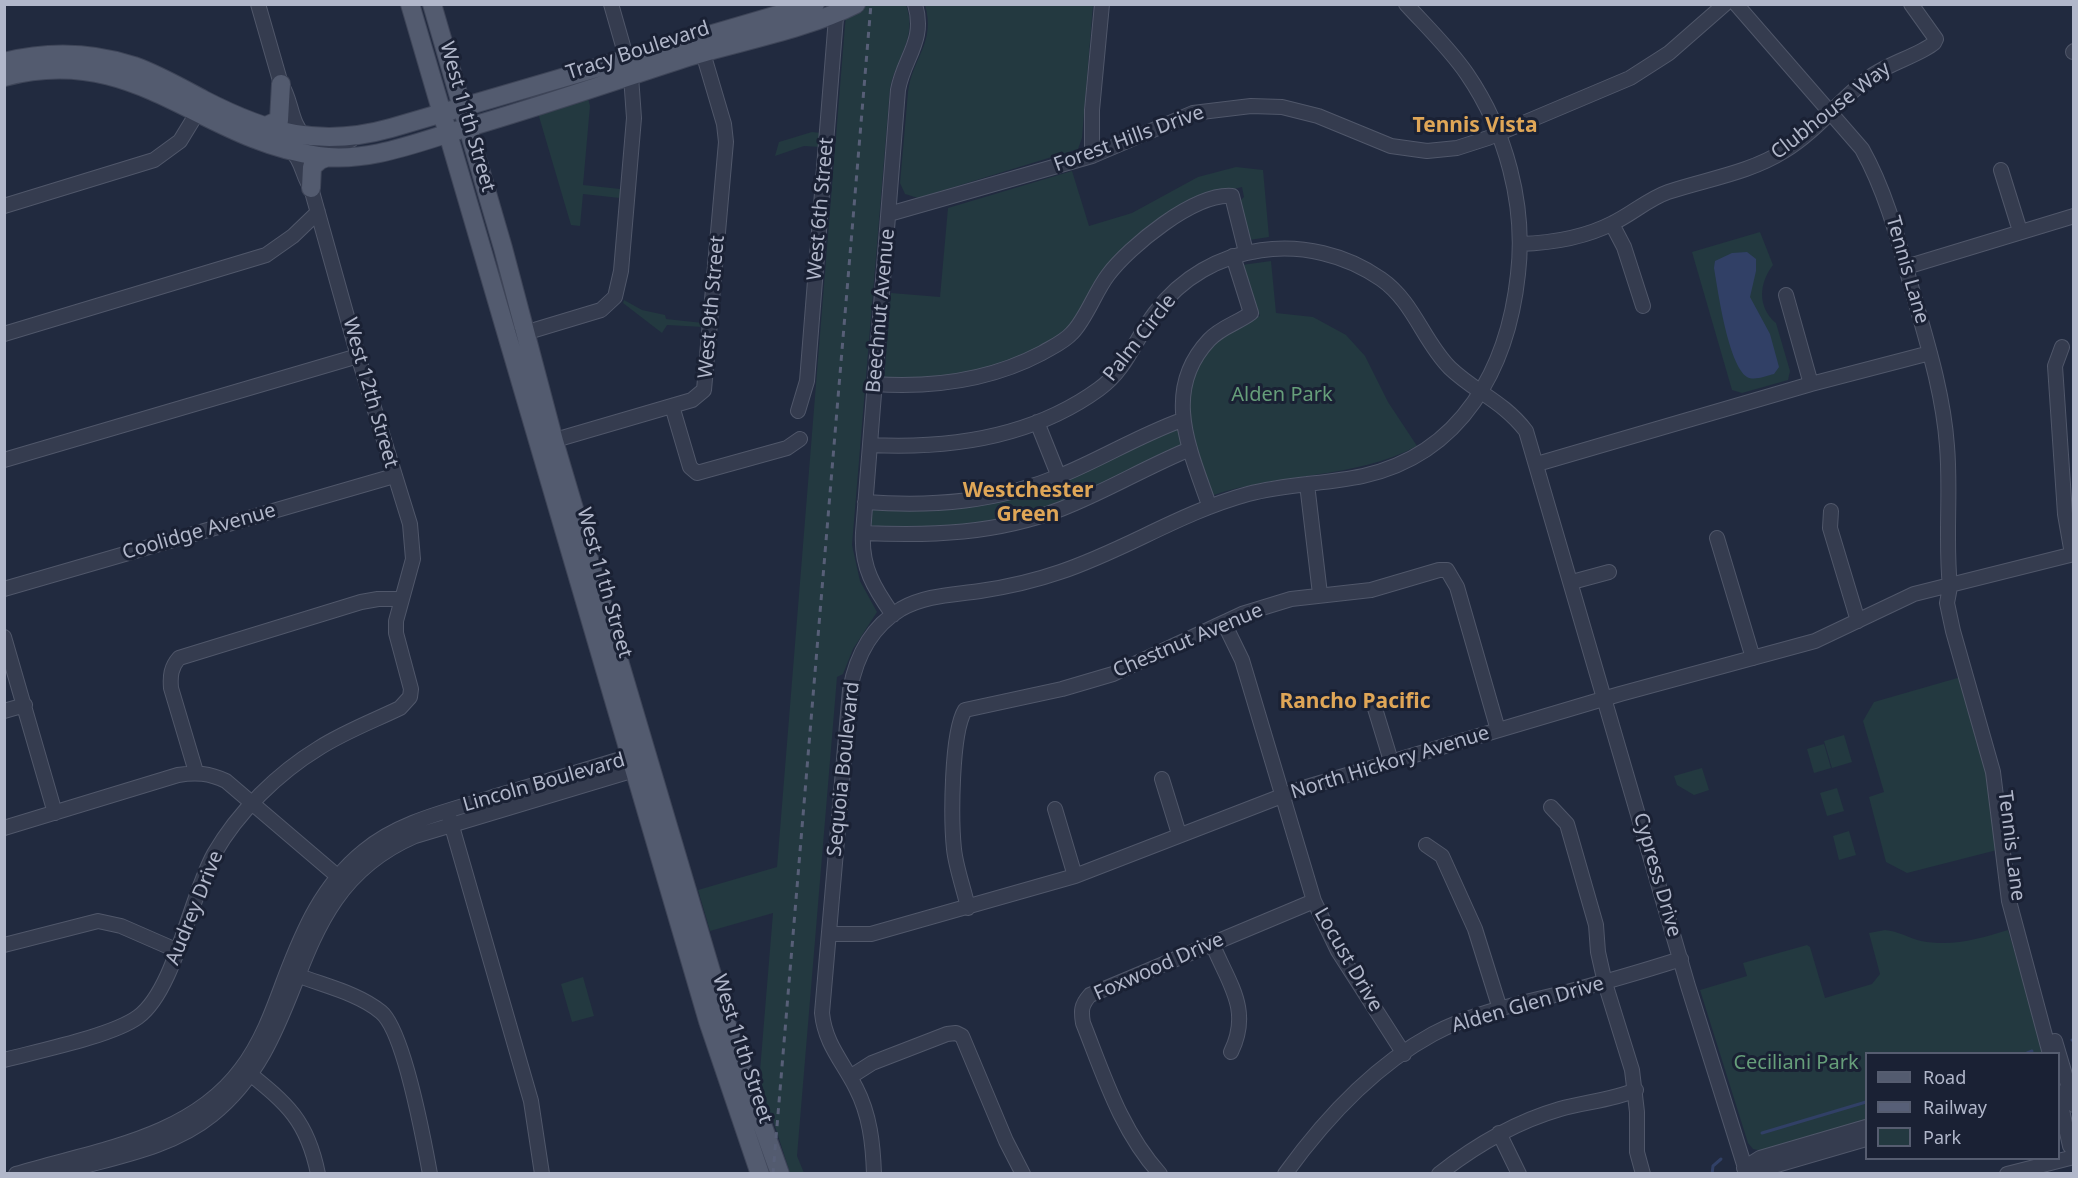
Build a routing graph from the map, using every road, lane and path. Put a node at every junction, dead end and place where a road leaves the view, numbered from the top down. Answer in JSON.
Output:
{"nodes":[{"id":1,"x":258,"y":4,"type":"edge"},
{"id":2,"x":410,"y":4,"type":"edge"},
{"id":3,"x":432,"y":4,"type":"edge"},
{"id":4,"x":611,"y":4,"type":"edge"},
{"id":5,"x":815,"y":4,"type":"edge"},
{"id":6,"x":856,"y":4,"type":"edge"},
{"id":7,"x":915,"y":4,"type":"edge"},
{"id":8,"x":1102,"y":4,"type":"edge"},
{"id":9,"x":1406,"y":4,"type":"edge"},
{"id":10,"x":1725,"y":4,"type":"edge"},
{"id":11,"x":1736,"y":4,"type":"edge"},
{"id":12,"x":1911,"y":4,"type":"edge"},
{"id":13,"x":837,"y":9,"type":"edge"},
{"id":14,"x":754,"y":22,"type":"junction"},
{"id":15,"x":703,"y":52,"type":"junction"},
{"id":16,"x":4,"y":62,"type":"edge"},
{"id":17,"x":629,"y":68,"type":"junction"},
{"id":18,"x":4,"y":77,"type":"edge"},
{"id":19,"x":281,"y":84,"type":"junction"},
{"id":20,"x":201,"y":107,"type":"junction"},
{"id":21,"x":462,"y":108,"type":"junction"},
{"id":22,"x":442,"y":113,"type":"junction"},
{"id":23,"x":1832,"y":113,"type":"junction"},
{"id":24,"x":264,"y":127,"type":"junction"},
{"id":25,"x":468,"y":128,"type":"junction"},
{"id":26,"x":448,"y":134,"type":"junction"},
{"id":27,"x":1498,"y":134,"type":"junction"},
{"id":28,"x":298,"y":144,"type":"junction"},
{"id":29,"x":1092,"y":156,"type":"junction"},
{"id":30,"x":328,"y":157,"type":"junction"},
{"id":31,"x":2001,"y":170,"type":"dead end"},
{"id":32,"x":311,"y":188,"type":"junction"},
{"id":33,"x":4,"y":206,"type":"edge"},
{"id":34,"x":318,"y":212,"type":"junction"},
{"id":35,"x":889,"y":214,"type":"junction"},
{"id":36,"x":2073,"y":216,"type":"edge"},
{"id":37,"x":1612,"y":224,"type":"junction"},
{"id":38,"x":2020,"y":231,"type":"junction"},
{"id":39,"x":1520,"y":244,"type":"junction"},
{"id":40,"x":1240,"y":254,"type":"junction"},
{"id":41,"x":1906,"y":267,"type":"junction"},
{"id":42,"x":1786,"y":295,"type":"dead end"},
{"id":43,"x":1642,"y":306,"type":"dead end"},
{"id":44,"x":4,"y":334,"type":"edge"},
{"id":45,"x":517,"y":336,"type":"junction"},
{"id":46,"x":2062,"y":347,"type":"dead end"},
{"id":47,"x":1925,"y":354,"type":"junction"},
{"id":48,"x":358,"y":357,"type":"junction"},
{"id":49,"x":874,"y":384,"type":"junction"},
{"id":50,"x":1811,"y":384,"type":"junction"},
{"id":51,"x":1482,"y":392,"type":"junction"},
{"id":52,"x":672,"y":406,"type":"junction"},
{"id":53,"x":798,"y":411,"type":"dead end"},
{"id":54,"x":1182,"y":420,"type":"junction"},
{"id":55,"x":1037,"y":422,"type":"junction"},
{"id":56,"x":800,"y":439,"type":"dead end"},
{"id":57,"x":547,"y":443,"type":"junction"},
{"id":58,"x":870,"y":444,"type":"junction"},
{"id":59,"x":1190,"y":449,"type":"junction"},
{"id":60,"x":4,"y":460,"type":"edge"},
{"id":61,"x":1537,"y":464,"type":"junction"},
{"id":62,"x":394,"y":476,"type":"junction"},
{"id":63,"x":1059,"y":477,"type":"junction"},
{"id":64,"x":1307,"y":484,"type":"junction"},
{"id":65,"x":865,"y":502,"type":"junction"},
{"id":66,"x":1209,"y":505,"type":"junction"},
{"id":67,"x":1831,"y":511,"type":"dead end"},
{"id":68,"x":862,"y":533,"type":"junction"},
{"id":69,"x":1717,"y":538,"type":"dead end"},
{"id":70,"x":2073,"y":554,"type":"edge"},
{"id":71,"x":1609,"y":572,"type":"dead end"},
{"id":72,"x":1572,"y":582,"type":"junction"},
{"id":73,"x":1950,"y":587,"type":"junction"},
{"id":74,"x":4,"y":589,"type":"edge"},
{"id":75,"x":1320,"y":594,"type":"junction"},
{"id":76,"x":402,"y":599,"type":"junction"},
{"id":77,"x":893,"y":615,"type":"junction"},
{"id":78,"x":1858,"y":621,"type":"junction"},
{"id":79,"x":1224,"y":623,"type":"junction"},
{"id":80,"x":4,"y":637,"type":"edge"},
{"id":81,"x":1753,"y":658,"type":"junction"},
{"id":82,"x":1606,"y":698,"type":"junction"},
{"id":83,"x":1373,"y":702,"type":"dead end"},
{"id":84,"x":25,"y":705,"type":"junction"},
{"id":85,"x":4,"y":711,"type":"edge"},
{"id":86,"x":370,"y":723,"type":"joint"},
{"id":87,"x":1498,"y":730,"type":"junction"},
{"id":88,"x":1391,"y":761,"type":"junction"},
{"id":89,"x":639,"y":763,"type":"junction"},
{"id":90,"x":196,"y":772,"type":"junction"},
{"id":91,"x":1162,"y":779,"type":"dead end"},
{"id":92,"x":1284,"y":795,"type":"junction"},
{"id":93,"x":252,"y":803,"type":"junction"},
{"id":94,"x":1551,"y":807,"type":"dead end"},
{"id":95,"x":1055,"y":809,"type":"dead end"},
{"id":96,"x":55,"y":813,"type":"junction"},
{"id":97,"x":449,"y":818,"type":"junction"},
{"id":98,"x":4,"y":828,"type":"edge"},
{"id":99,"x":1179,"y":834,"type":"junction"},
{"id":100,"x":1426,"y":845,"type":"dead end"},
{"id":101,"x":1075,"y":876,"type":"junction"},
{"id":102,"x":341,"y":880,"type":"junction"},
{"id":103,"x":1314,"y":900,"type":"junction"},
{"id":104,"x":968,"y":908,"type":"junction"},
{"id":105,"x":829,"y":934,"type":"junction"},
{"id":106,"x":1212,"y":943,"type":"junction"},
{"id":107,"x":4,"y":945,"type":"edge"},
{"id":108,"x":176,"y":950,"type":"junction"},
{"id":109,"x":1681,"y":959,"type":"junction"},
{"id":110,"x":293,"y":973,"type":"junction"},
{"id":111,"x":1605,"y":982,"type":"junction"},
{"id":112,"x":1500,"y":1009,"type":"junction"},
{"id":113,"x":1231,"y":1052,"type":"dead end"},
{"id":114,"x":2050,"y":1052,"type":"edge"},
{"id":115,"x":2060,"y":1052,"type":"edge"},
{"id":116,"x":1404,"y":1054,"type":"junction"},
{"id":117,"x":2060,"y":1054,"type":"edge"},
{"id":118,"x":4,"y":1060,"type":"edge"},
{"id":119,"x":247,"y":1071,"type":"junction"},
{"id":120,"x":2066,"y":1075,"type":"edge"},
{"id":121,"x":850,"y":1077,"type":"junction"},
{"id":122,"x":1635,"y":1090,"type":"junction"},
{"id":123,"x":2060,"y":1101,"type":"edge"},
{"id":124,"x":2073,"y":1105,"type":"edge"},
{"id":125,"x":1865,"y":1126,"type":"edge"},
{"id":126,"x":1499,"y":1133,"type":"junction"},
{"id":127,"x":1865,"y":1139,"type":"edge"},
{"id":128,"x":2073,"y":1151,"type":"edge"},
{"id":129,"x":2073,"y":1157,"type":"edge"},
{"id":130,"x":58,"y":1170,"type":"edge"},
{"id":131,"x":1745,"y":1172,"type":"edge"},
{"id":132,"x":16,"y":1173,"type":"edge"},
{"id":133,"x":318,"y":1173,"type":"edge"},
{"id":134,"x":430,"y":1173,"type":"edge"},
{"id":135,"x":542,"y":1173,"type":"edge"},
{"id":136,"x":759,"y":1173,"type":"edge"},
{"id":137,"x":780,"y":1173,"type":"edge"},
{"id":138,"x":874,"y":1173,"type":"edge"},
{"id":139,"x":1023,"y":1173,"type":"edge"},
{"id":140,"x":1160,"y":1173,"type":"edge"},
{"id":141,"x":1285,"y":1173,"type":"edge"},
{"id":142,"x":1439,"y":1173,"type":"edge"},
{"id":143,"x":1519,"y":1173,"type":"edge"},
{"id":144,"x":1643,"y":1173,"type":"edge"},
{"id":145,"x":2007,"y":1173,"type":"edge"}],
"edges":[{"from":1,"to":19,"type":"street","name":"West 12th Street"},
{"from":2,"to":22,"type":"main road","name":"West 11th Street"},
{"from":3,"to":21,"type":"main road","name":"West 11th Street"},
{"from":4,"to":17,"type":"street"},
{"from":5,"to":14,"type":"main road","name":"Tracy Boulevard"},
{"from":6,"to":13,"type":"main road","name":"Tracy Boulevard"},
{"from":7,"to":35,"type":"street","name":"Beechnut Avenue"},
{"from":8,"to":29,"type":"street"},
{"from":9,"to":27,"type":"street","name":"Sequoia Boulevard"},
{"from":10,"to":27,"type":"street","name":"Forest Hills Drive"},
{"from":11,"to":23,"type":"street","name":"Tennis Lane"},
{"from":12,"to":23,"type":"street","name":"Clubhouse Way"},
{"from":13,"to":15,"type":"main road","name":"Tracy Boulevard"},
{"from":13,"to":53,"type":"street","name":"West 6th Street"},
{"from":14,"to":15,"type":"street"},
{"from":14,"to":17,"type":"main road","name":"Tracy Boulevard"},
{"from":15,"to":17,"type":"main road","name":"Tracy Boulevard"},
{"from":15,"to":52,"type":"street","name":"West 9th Street"},
{"from":16,"to":20,"type":"main road"},
{"from":17,"to":21,"type":"main road","name":"Tracy Boulevard"},
{"from":17,"to":25,"type":"main road","name":"Tracy Boulevard"},
{"from":17,"to":45,"type":"street"},
{"from":18,"to":20,"type":"main road"},
{"from":19,"to":24,"type":"main road"},
{"from":19,"to":28,"type":"street","name":"West 12th Street"},
{"from":20,"to":24,"type":"main road"},
{"from":20,"to":28,"type":"main road"},
{"from":20,"to":33,"type":"street"},
{"from":21,"to":22,"type":"main road","name":"Tracy Boulevard"},
{"from":21,"to":25,"type":"main road","name":"West 11th Street"},
{"from":22,"to":26,"type":"main road","name":"West 11th Street"},
{"from":22,"to":28,"type":"main road","name":"Tracy Boulevard"},
{"from":23,"to":37,"type":"street","name":"Clubhouse Way"},
{"from":23,"to":41,"type":"street","name":"Tennis Lane"},
{"from":24,"to":28,"type":"main road"},
{"from":25,"to":26,"type":"main road","name":"Tracy Boulevard"},
{"from":25,"to":45,"type":"main road","name":"West 11th Street"},
{"from":26,"to":30,"type":"main road","name":"Tracy Boulevard"},
{"from":26,"to":45,"type":"main road","name":"West 11th Street"},
{"from":27,"to":29,"type":"street","name":"Forest Hills Drive"},
{"from":27,"to":39,"type":"street","name":"Sequoia Boulevard"},
{"from":28,"to":30,"type":"main road","name":"Tracy Boulevard"},
{"from":28,"to":32,"type":"street","name":"West 12th Street"},
{"from":29,"to":35,"type":"street","name":"Forest Hills Drive"},
{"from":30,"to":32,"type":"main road"},
{"from":31,"to":38,"type":"street"},
{"from":32,"to":34,"type":"street","name":"West 12th Street"},
{"from":34,"to":44,"type":"street"},
{"from":34,"to":48,"type":"street","name":"West 12th Street"},
{"from":35,"to":49,"type":"street","name":"Beechnut Avenue"},
{"from":36,"to":38,"type":"street"},
{"from":37,"to":39,"type":"street","name":"Clubhouse Way"},
{"from":37,"to":43,"type":"street"},
{"from":38,"to":41,"type":"street"},
{"from":39,"to":51,"type":"street","name":"Sequoia Boulevard"},
{"from":40,"to":49,"type":"street"},
{"from":40,"to":51,"type":"street","name":"Palm Circle"},
{"from":40,"to":54,"type":"street"},
{"from":40,"to":55,"type":"street","name":"Palm Circle"},
{"from":41,"to":47,"type":"street","name":"Tennis Lane"},
{"from":42,"to":50,"type":"street"},
{"from":45,"to":57,"type":"main road","name":"West 11th Street"},
{"from":46,"to":70,"type":"street"},
{"from":47,"to":50,"type":"street"},
{"from":47,"to":73,"type":"street","name":"Tennis Lane"},
{"from":48,"to":60,"type":"street"},
{"from":48,"to":62,"type":"street","name":"West 12th Street"},
{"from":49,"to":58,"type":"street","name":"Beechnut Avenue"},
{"from":50,"to":61,"type":"street"},
{"from":51,"to":61,"type":"street","name":"Cypress Drive"},
{"from":51,"to":64,"type":"street","name":"Sequoia Boulevard"},
{"from":52,"to":56,"type":"street"},
{"from":52,"to":57,"type":"street","name":"West 9th Street"},
{"from":54,"to":59,"type":"street"},
{"from":54,"to":63,"type":"street"},
{"from":55,"to":58,"type":"street","name":"Palm Circle"},
{"from":55,"to":63,"type":"street"},
{"from":57,"to":89,"type":"main road","name":"West 11th Street"},
{"from":58,"to":65,"type":"street","name":"Beechnut Avenue"},
{"from":59,"to":66,"type":"street"},
{"from":59,"to":68,"type":"street"},
{"from":61,"to":72,"type":"street","name":"Cypress Drive"},
{"from":62,"to":74,"type":"street","name":"Coolidge Avenue"},
{"from":62,"to":76,"type":"street","name":"West 12th Street"},
{"from":63,"to":65,"type":"street"},
{"from":64,"to":66,"type":"street","name":"Sequoia Boulevard"},
{"from":64,"to":75,"type":"street"},
{"from":65,"to":68,"type":"street","name":"Beechnut Avenue"},
{"from":66,"to":77,"type":"street","name":"Sequoia Boulevard"},
{"from":67,"to":78,"type":"street"},
{"from":68,"to":77,"type":"street","name":"Beechnut Avenue"},
{"from":69,"to":81,"type":"street"},
{"from":70,"to":73,"type":"street","name":"North Hickory Avenue"},
{"from":71,"to":72,"type":"street"},
{"from":72,"to":82,"type":"street","name":"Cypress Drive"},
{"from":73,"to":78,"type":"street","name":"North Hickory Avenue"},
{"from":73,"to":114,"type":"street","name":"Tennis Lane"},
{"from":73,"to":115,"type":"street","name":"Tennis Lane"},
{"from":75,"to":79,"type":"street","name":"Chestnut Avenue"},
{"from":75,"to":87,"type":"street","name":"Chestnut Avenue"},
{"from":76,"to":86,"type":"street","name":"West 12th Street"},
{"from":76,"to":90,"type":"street"},
{"from":77,"to":105,"type":"street","name":"Sequoia Boulevard"},
{"from":78,"to":81,"type":"street","name":"North Hickory Avenue"},
{"from":79,"to":92,"type":"street","name":"Locust Drive"},
{"from":79,"to":104,"type":"street","name":"Chestnut Avenue"},
{"from":80,"to":84,"type":"street"},
{"from":81,"to":82,"type":"street","name":"North Hickory Avenue"},
{"from":82,"to":87,"type":"street","name":"North Hickory Avenue"},
{"from":82,"to":109,"type":"street","name":"Cypress Drive"},
{"from":83,"to":88,"type":"street"},
{"from":84,"to":85,"type":"street"},
{"from":84,"to":96,"type":"street"},
{"from":86,"to":93,"type":"street","name":"Audrey Drive"},
{"from":87,"to":88,"type":"street","name":"North Hickory Avenue"},
{"from":88,"to":92,"type":"street","name":"North Hickory Avenue"},
{"from":89,"to":97,"type":"street","name":"Lincoln Boulevard"},
{"from":89,"to":136,"type":"main road","name":"West 11th Street"},
{"from":89,"to":137,"type":"main road","name":"West 11th Street"},
{"from":90,"to":93,"type":"street"},
{"from":90,"to":96,"type":"street"},
{"from":91,"to":99,"type":"street"},
{"from":92,"to":99,"type":"street","name":"North Hickory Avenue"},
{"from":92,"to":103,"type":"street","name":"Locust Drive"},
{"from":93,"to":102,"type":"street"},
{"from":93,"to":108,"type":"street","name":"Audrey Drive"},
{"from":94,"to":111,"type":"street"},
{"from":95,"to":101,"type":"street"},
{"from":96,"to":98,"type":"street"},
{"from":97,"to":102,"type":"street","name":"Lincoln Boulevard"},
{"from":97,"to":135,"type":"street"},
{"from":99,"to":101,"type":"street","name":"North Hickory Avenue"},
{"from":100,"to":112,"type":"street"},
{"from":101,"to":104,"type":"street","name":"North Hickory Avenue"},
{"from":102,"to":110,"type":"street","name":"Lincoln Boulevard"},
{"from":103,"to":106,"type":"street","name":"Foxwood Drive"},
{"from":103,"to":116,"type":"street","name":"Locust Drive"},
{"from":104,"to":105,"type":"street","name":"North Hickory Avenue"},
{"from":105,"to":121,"type":"street","name":"Sequoia Boulevard"},
{"from":106,"to":113,"type":"street"},
{"from":106,"to":140,"type":"street","name":"Foxwood Drive"},
{"from":107,"to":108,"type":"street"},
{"from":108,"to":118,"type":"street","name":"Audrey Drive"},
{"from":109,"to":111,"type":"street","name":"Alden Glen Drive"},
{"from":109,"to":131,"type":"street","name":"Cypress Drive"},
{"from":110,"to":119,"type":"street","name":"Lincoln Boulevard"},
{"from":110,"to":134,"type":"street"},
{"from":111,"to":112,"type":"street","name":"Alden Glen Drive"},
{"from":111,"to":122,"type":"street"},
{"from":112,"to":116,"type":"street","name":"Alden Glen Drive"},
{"from":116,"to":141,"type":"street","name":"Alden Glen Drive"},
{"from":117,"to":120,"type":"street","name":"Tennis Lane"},
{"from":119,"to":130,"type":"street","name":"Lincoln Boulevard"},
{"from":119,"to":133,"type":"street"},
{"from":120,"to":124,"type":"street","name":"Tennis Lane"},
{"from":121,"to":138,"type":"street","name":"Sequoia Boulevard"},
{"from":121,"to":139,"type":"street"},
{"from":122,"to":126,"type":"street"},
{"from":122,"to":144,"type":"street"},
{"from":123,"to":128,"type":"street"},
{"from":125,"to":131,"type":"street"},
{"from":126,"to":142,"type":"street"},
{"from":126,"to":143,"type":"street"},
{"from":127,"to":131,"type":"street"},
{"from":129,"to":145,"type":"street"},
{"from":130,"to":132,"type":"street","name":"Lincoln Boulevard"}]}
